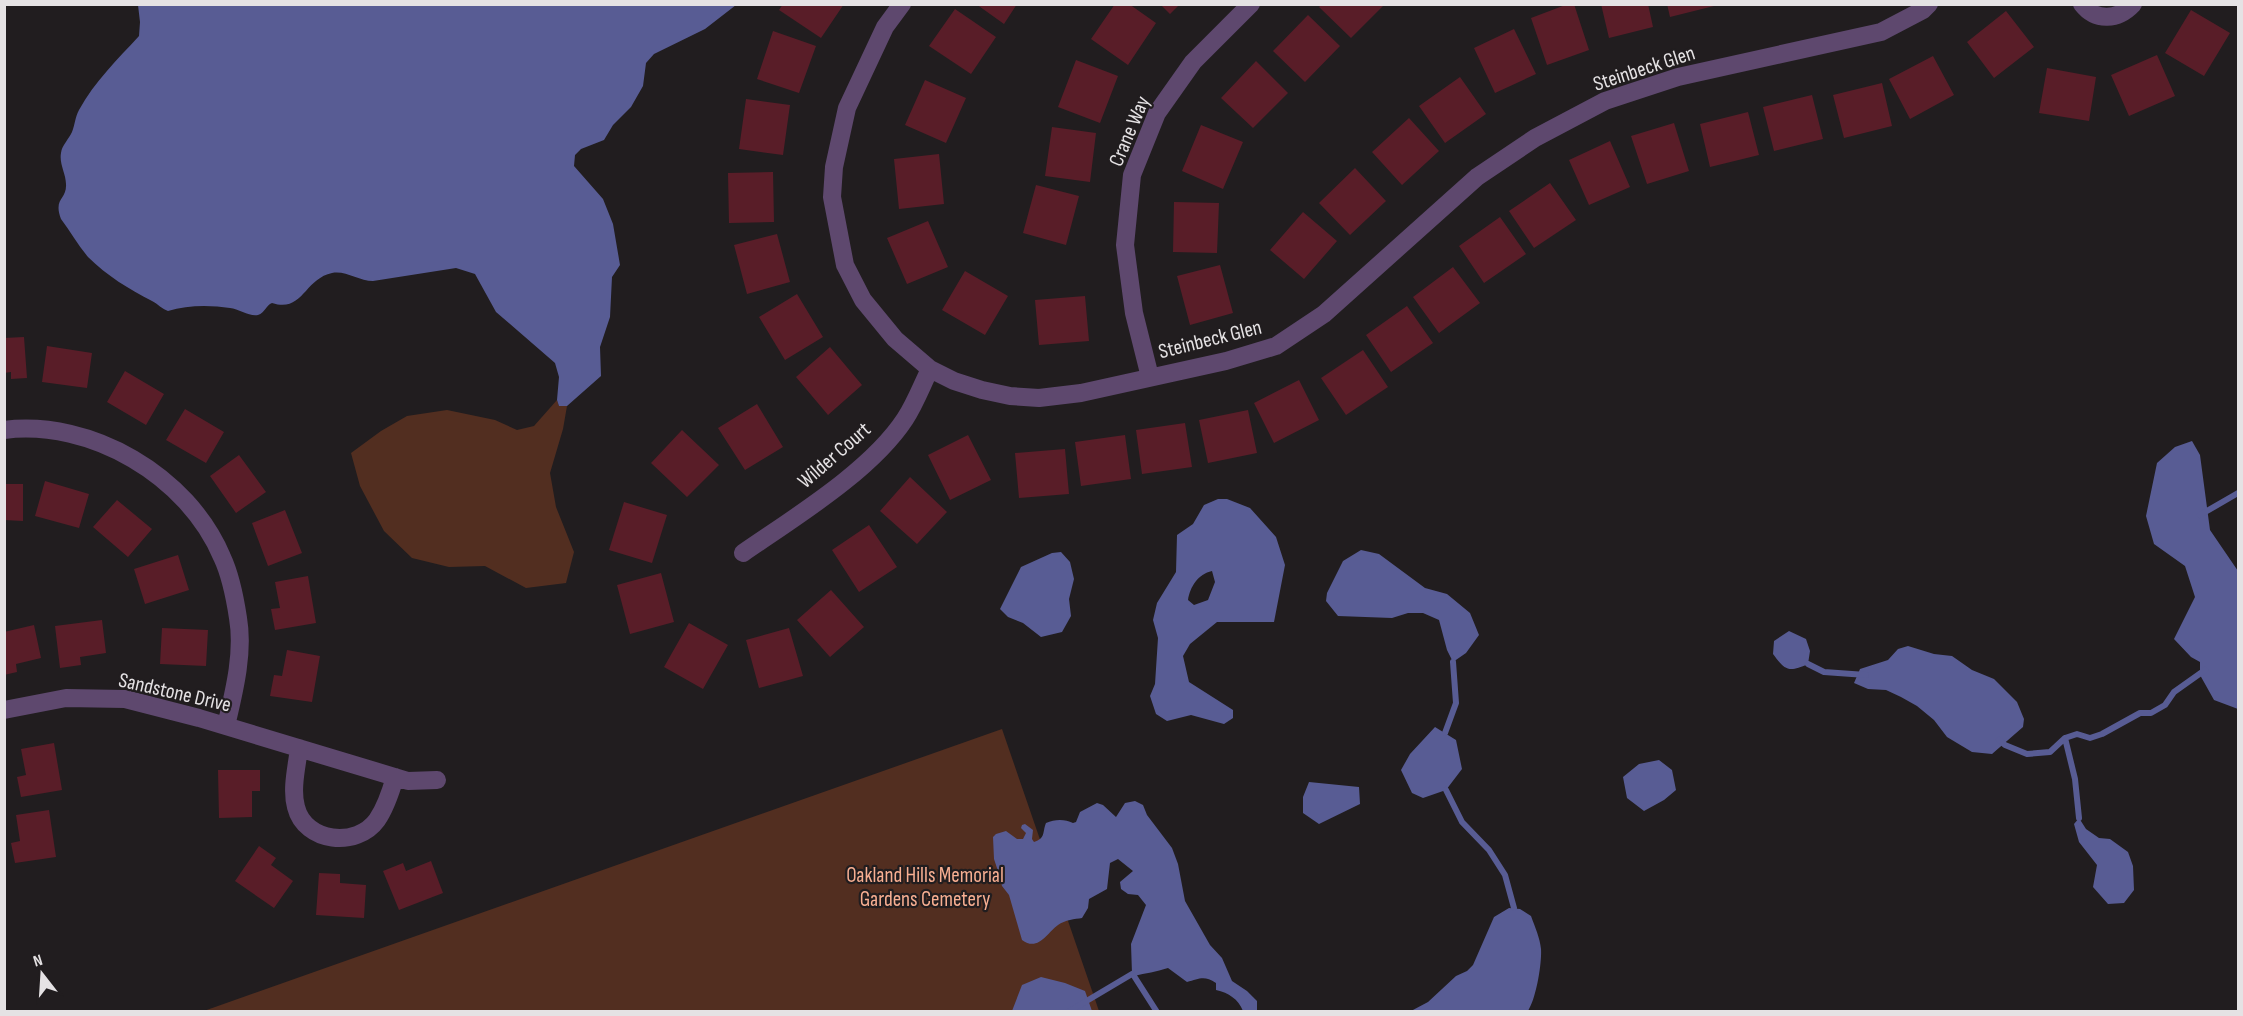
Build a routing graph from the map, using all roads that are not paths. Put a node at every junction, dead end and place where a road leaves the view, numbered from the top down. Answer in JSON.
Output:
{"nodes":[{"id":1,"x":902,"y":4,"type":"edge"},
{"id":2,"x":1251,"y":4,"type":"edge"},
{"id":3,"x":1929,"y":4,"type":"edge"},
{"id":4,"x":2082,"y":4,"type":"edge"},
{"id":5,"x":2133,"y":4,"type":"edge"},
{"id":6,"x":930,"y":369,"type":"junction"},
{"id":7,"x":1150,"y":377,"type":"junction"},
{"id":8,"x":4,"y":430,"type":"edge"},
{"id":9,"x":743,"y":553,"type":"dead end"},
{"id":10,"x":4,"y":710,"type":"edge"},
{"id":11,"x":226,"y":726,"type":"junction"},
{"id":12,"x":299,"y":748,"type":"junction"},
{"id":13,"x":395,"y":777,"type":"junction"},
{"id":14,"x":437,"y":780,"type":"dead end"}],
"edges":[{"from":1,"to":6,"type":"street","name":"Steinbeck Glen"},
{"from":2,"to":7,"type":"street","name":"Crane Way"},
{"from":3,"to":7,"type":"street","name":"Steinbeck Glen"},
{"from":4,"to":5,"type":"street"},
{"from":6,"to":7,"type":"street","name":"Steinbeck Glen"},
{"from":6,"to":9,"type":"street","name":"Wilder Court"},
{"from":8,"to":11,"type":"street"},
{"from":10,"to":11,"type":"street","name":"Sandstone Drive"},
{"from":11,"to":12,"type":"street","name":"Sandstone Drive"},
{"from":12,"to":13,"type":"street","name":"Sandstone Drive"},
{"from":12,"to":13,"type":"street"},
{"from":13,"to":14,"type":"street","name":"Sandstone Drive"}]}
